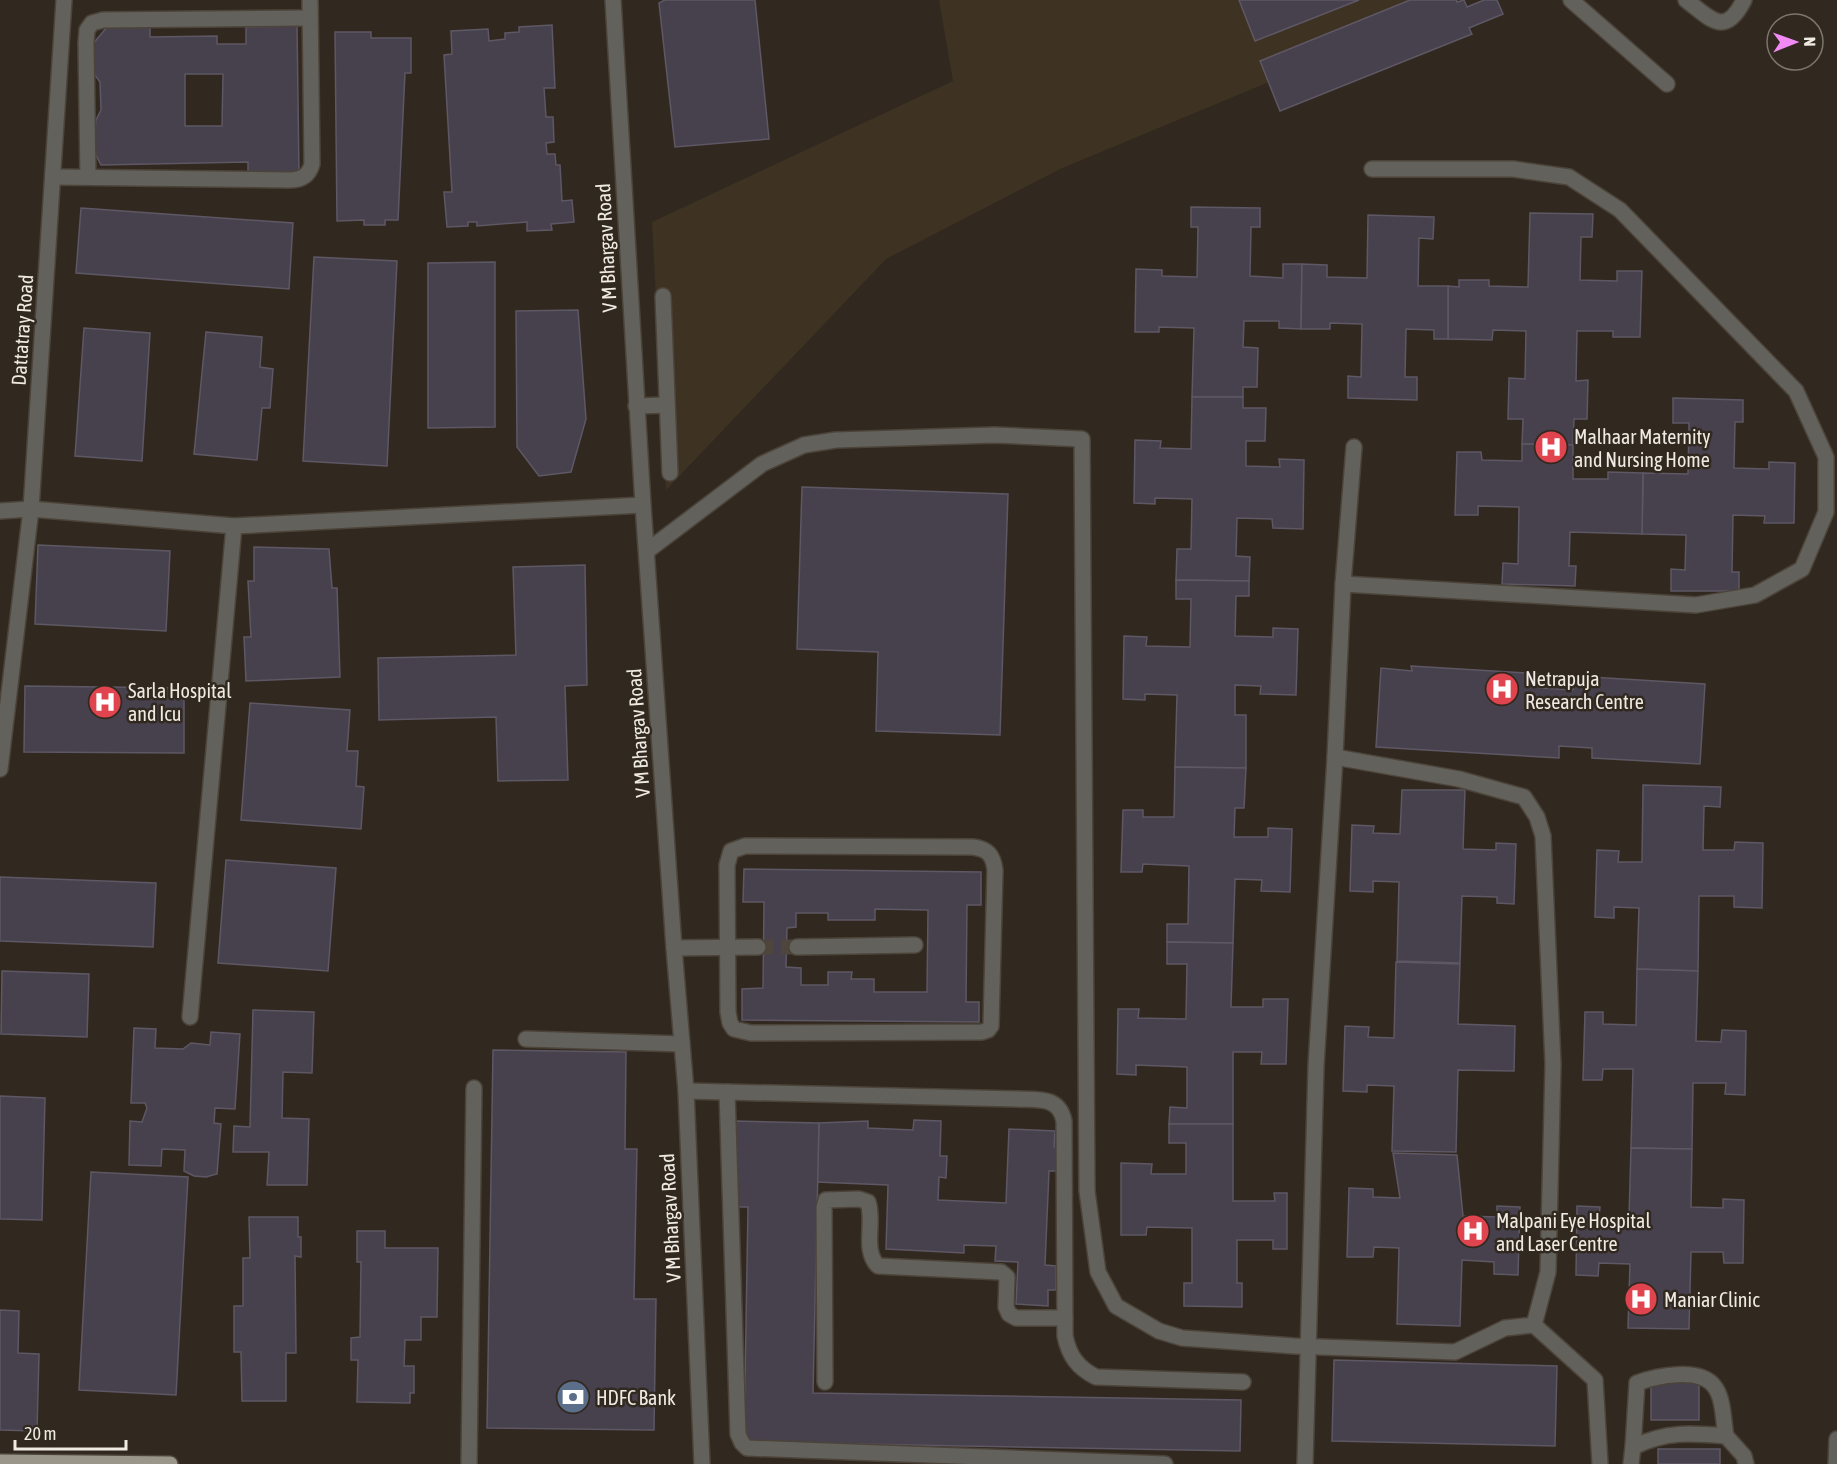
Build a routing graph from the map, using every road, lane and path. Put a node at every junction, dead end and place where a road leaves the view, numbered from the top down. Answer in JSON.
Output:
{"nodes":[{"id":1,"x":64,"y":0,"type":"edge"},
{"id":2,"x":310,"y":0,"type":"edge"},
{"id":3,"x":612,"y":0,"type":"edge"},
{"id":4,"x":1571,"y":0,"type":"edge"},
{"id":5,"x":1686,"y":0,"type":"edge"},
{"id":6,"x":1744,"y":0,"type":"edge"},
{"id":7,"x":310,"y":18,"type":"junction"},
{"id":8,"x":1667,"y":84,"type":"dead end"},
{"id":9,"x":1372,"y":169,"type":"dead end"},
{"id":10,"x":52,"y":177,"type":"junction"},
{"id":11,"x":88,"y":177,"type":"junction"},
{"id":12,"x":663,"y":296,"type":"dead end"},
{"id":13,"x":667,"y":405,"type":"junction"},
{"id":14,"x":636,"y":406,"type":"junction"},
{"id":15,"x":1354,"y":447,"type":"dead end"},
{"id":16,"x":670,"y":473,"type":"dead end"},
{"id":17,"x":643,"y":506,"type":"junction"},
{"id":18,"x":31,"y":509,"type":"junction"},
{"id":19,"x":0,"y":511,"type":"edge"},
{"id":20,"x":234,"y":526,"type":"junction"},
{"id":21,"x":647,"y":551,"type":"junction"},
{"id":22,"x":1343,"y":584,"type":"junction"},
{"id":23,"x":1335,"y":757,"type":"junction"},
{"id":24,"x":0,"y":769,"type":"edge"},
{"id":25,"x":915,"y":945,"type":"dead end"},
{"id":26,"x":727,"y":947,"type":"junction"},
{"id":27,"x":758,"y":947,"type":"tunnel mouth"},
{"id":28,"x":797,"y":947,"type":"tunnel mouth"},
{"id":29,"x":674,"y":948,"type":"junction"},
{"id":30,"x":190,"y":1017,"type":"dead end"},
{"id":31,"x":526,"y":1039,"type":"dead end"},
{"id":32,"x":682,"y":1044,"type":"junction"},
{"id":33,"x":474,"y":1088,"type":"dead end"},
{"id":34,"x":686,"y":1091,"type":"junction"},
{"id":35,"x":727,"y":1092,"type":"junction"},
{"id":36,"x":1065,"y":1318,"type":"junction"},
{"id":37,"x":1533,"y":1324,"type":"junction"},
{"id":38,"x":1310,"y":1346,"type":"junction"},
{"id":39,"x":1243,"y":1382,"type":"dead end"},
{"id":40,"x":825,"y":1383,"type":"dead end"},
{"id":41,"x":1726,"y":1436,"type":"junction"},
{"id":42,"x":1837,"y":1439,"type":"edge"},
{"id":43,"x":1633,"y":1447,"type":"junction"},
{"id":44,"x":755,"y":1457,"type":"edge"},
{"id":45,"x":0,"y":1462,"type":"edge"},
{"id":46,"x":170,"y":1464,"type":"edge"},
{"id":47,"x":469,"y":1464,"type":"edge"},
{"id":48,"x":702,"y":1464,"type":"edge"},
{"id":49,"x":1165,"y":1464,"type":"edge"},
{"id":50,"x":1305,"y":1464,"type":"edge"},
{"id":51,"x":1600,"y":1464,"type":"edge"},
{"id":52,"x":1631,"y":1464,"type":"edge"},
{"id":53,"x":1746,"y":1464,"type":"edge"},
{"id":54,"x":1836,"y":1464,"type":"edge"}],
"edges":[{"from":1,"to":10,"type":"street","name":"Dattatray Road"},
{"from":2,"to":7,"type":"street"},
{"from":3,"to":14,"type":"street","name":"V M Bhargav Road"},
{"from":4,"to":8,"type":"street"},
{"from":5,"to":6,"type":"street"},
{"from":7,"to":11,"type":"street"},
{"from":7,"to":11,"type":"street"},
{"from":9,"to":22,"type":"street"},
{"from":10,"to":11,"type":"street"},
{"from":10,"to":18,"type":"street","name":"Dattatray Road"},
{"from":12,"to":13,"type":"street"},
{"from":13,"to":14,"type":"street"},
{"from":13,"to":16,"type":"street"},
{"from":14,"to":17,"type":"street","name":"V M Bhargav Road"},
{"from":15,"to":22,"type":"street"},
{"from":17,"to":20,"type":"street"},
{"from":17,"to":21,"type":"street","name":"V M Bhargav Road"},
{"from":18,"to":19,"type":"street"},
{"from":18,"to":20,"type":"street"},
{"from":18,"to":24,"type":"street","name":"Dattatray Road"},
{"from":20,"to":30,"type":"street"},
{"from":21,"to":29,"type":"street","name":"V M Bhargav Road"},
{"from":21,"to":38,"type":"street"},
{"from":22,"to":23,"type":"street"},
{"from":23,"to":37,"type":"street"},
{"from":23,"to":38,"type":"street"},
{"from":25,"to":28,"type":"street"},
{"from":26,"to":26,"type":"street"},
{"from":26,"to":27,"type":"street"},
{"from":26,"to":29,"type":"street"},
{"from":29,"to":32,"type":"street","name":"V M Bhargav Road"},
{"from":31,"to":32,"type":"street"},
{"from":32,"to":34,"type":"street","name":"V M Bhargav Road"},
{"from":33,"to":47,"type":"street"},
{"from":34,"to":35,"type":"street"},
{"from":34,"to":48,"type":"street","name":"V M Bhargav Road"},
{"from":35,"to":36,"type":"street"},
{"from":35,"to":44,"type":"street"},
{"from":36,"to":39,"type":"street"},
{"from":36,"to":40,"type":"street"},
{"from":37,"to":38,"type":"street"},
{"from":37,"to":51,"type":"street"},
{"from":38,"to":50,"type":"street"},
{"from":41,"to":43,"type":"street"},
{"from":41,"to":43,"type":"street"},
{"from":41,"to":53,"type":"street"},
{"from":42,"to":54,"type":"street"},
{"from":43,"to":52,"type":"street"},
{"from":44,"to":49,"type":"street"},
{"from":45,"to":46,"type":"main road"}]}
